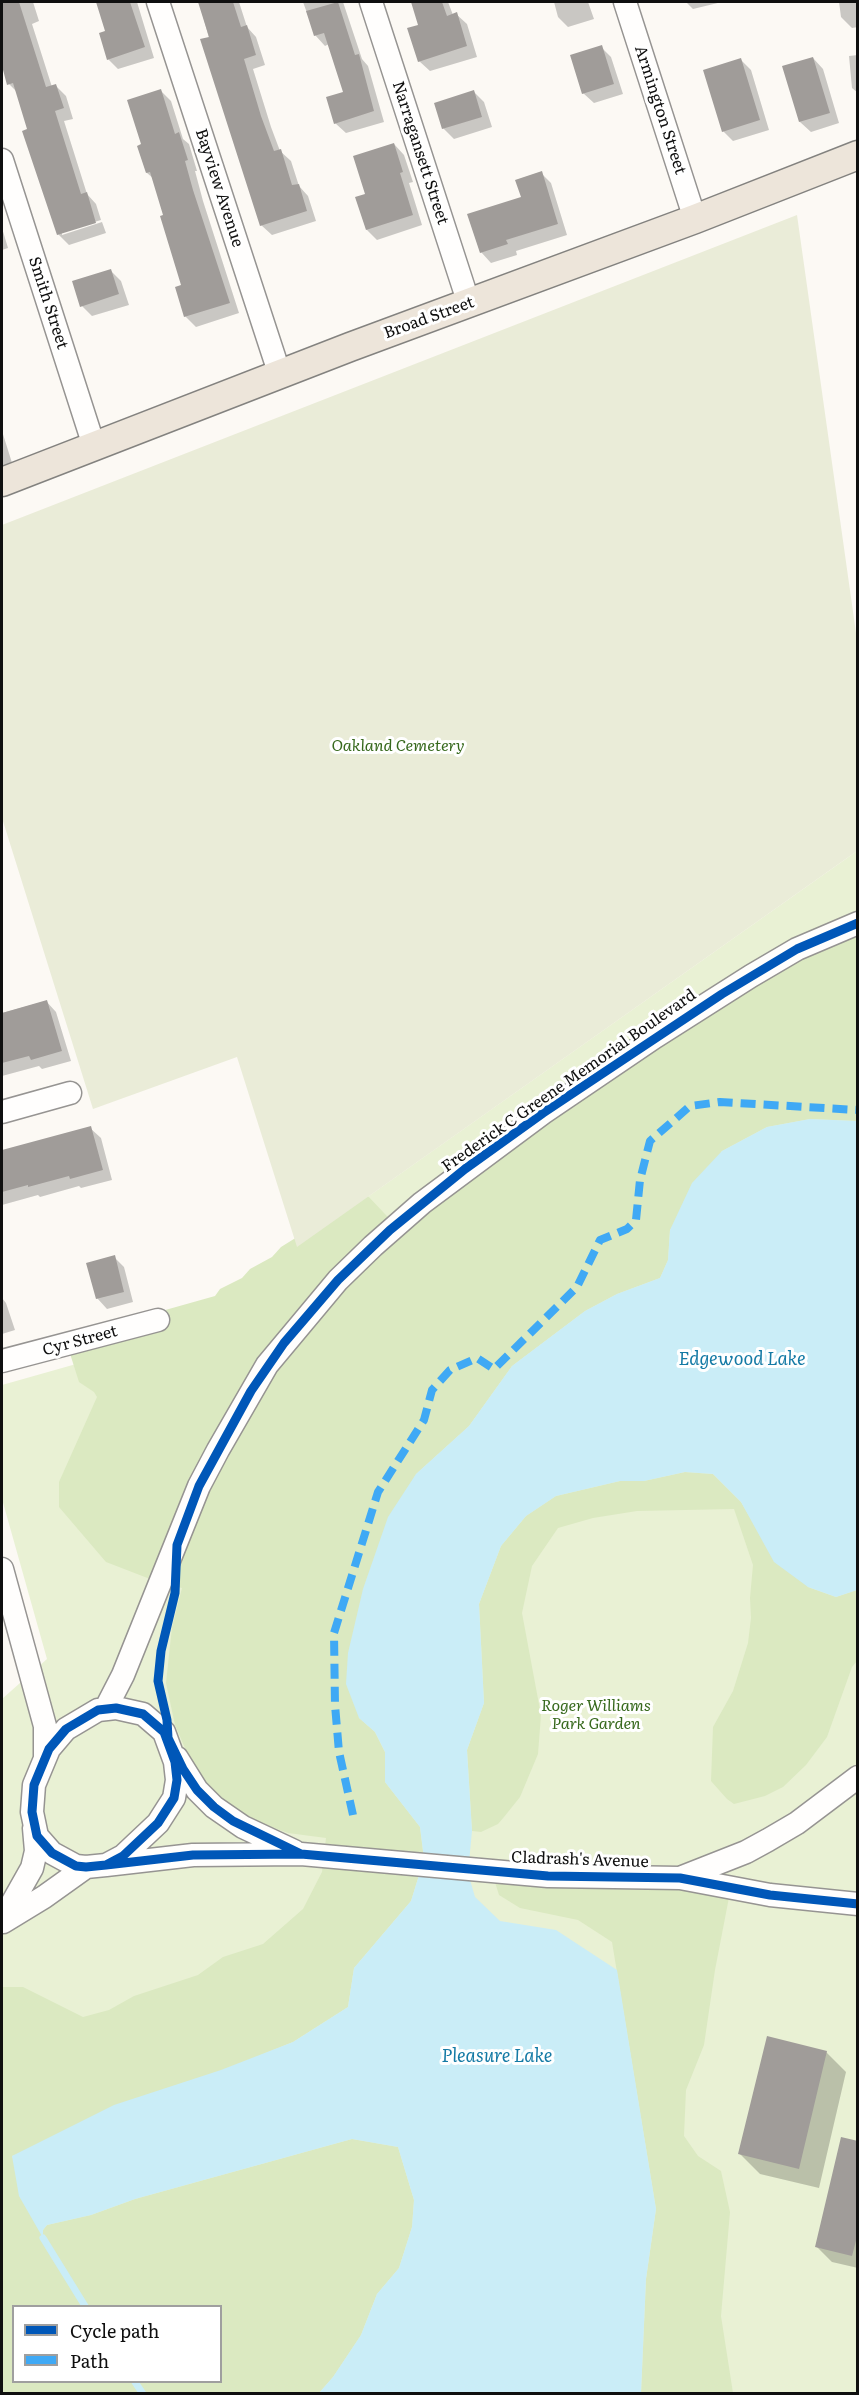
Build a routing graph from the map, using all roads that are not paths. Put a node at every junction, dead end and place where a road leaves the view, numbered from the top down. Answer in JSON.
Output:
{"nodes":[{"id":1,"x":158,"y":2,"type":"edge"},
{"id":2,"x":371,"y":2,"type":"edge"},
{"id":3,"x":625,"y":2,"type":"edge"},
{"id":4,"x":858,"y":155,"type":"edge"},
{"id":5,"x":2,"y":160,"type":"edge"},
{"id":6,"x":695,"y":219,"type":"junction"},
{"id":7,"x":469,"y":304,"type":"junction"},
{"id":8,"x":280,"y":375,"type":"junction"},
{"id":9,"x":94,"y":446,"type":"junction"},
{"id":10,"x":2,"y":482,"type":"edge"},
{"id":11,"x":858,"y":923,"type":"edge"},
{"id":12,"x":70,"y":1093,"type":"dead end"},
{"id":13,"x":2,"y":1112,"type":"edge"},
{"id":14,"x":158,"y":1320,"type":"dead end"},
{"id":15,"x":2,"y":1362,"type":"edge"},
{"id":16,"x":2,"y":1569,"type":"edge"},
{"id":17,"x":37,"y":1698,"type":"junction"},
{"id":18,"x":98,"y":1711,"type":"junction"},
{"id":19,"x":168,"y":1738,"type":"junction"},
{"id":20,"x":45,"y":1756,"type":"junction"},
{"id":21,"x":858,"y":1777,"type":"edge"},
{"id":22,"x":33,"y":1820,"type":"junction"},
{"id":23,"x":301,"y":1854,"type":"junction"},
{"id":24,"x":96,"y":1866,"type":"junction"},
{"id":25,"x":680,"y":1878,"type":"junction"},
{"id":26,"x":858,"y":1904,"type":"edge"},
{"id":27,"x":2,"y":1922,"type":"edge"}],
"edges":[{"from":1,"to":8,"type":"street","name":"Bayview Avenue"},
{"from":2,"to":7,"type":"street","name":"Narragansett Street"},
{"from":3,"to":6,"type":"street","name":"Armington Street"},
{"from":4,"to":6,"type":"main road","name":"Broad Street"},
{"from":5,"to":9,"type":"street","name":"Smith Street"},
{"from":6,"to":7,"type":"main road","name":"Broad Street"},
{"from":7,"to":8,"type":"main road","name":"Broad Street"},
{"from":8,"to":9,"type":"main road","name":"Broad Street"},
{"from":9,"to":10,"type":"main road","name":"Broad Street"},
{"from":11,"to":18,"type":"street","name":"Frederick C Greene Memorial Boulevard"},
{"from":12,"to":13,"type":"street"},
{"from":14,"to":15,"type":"street","name":"Cyr Street"},
{"from":16,"to":17,"type":"street"},
{"from":17,"to":18,"type":"street"},
{"from":17,"to":20,"type":"street"},
{"from":18,"to":19,"type":"street"},
{"from":18,"to":20,"type":"street"},
{"from":19,"to":23,"type":"street","name":"Cladrash's Avenue"},
{"from":19,"to":24,"type":"street"},
{"from":20,"to":22,"type":"street"},
{"from":21,"to":25,"type":"street"},
{"from":22,"to":24,"type":"street"},
{"from":22,"to":27,"type":"street"},
{"from":23,"to":24,"type":"street","name":"Cladrash's Avenue"},
{"from":23,"to":25,"type":"street","name":"Cladrash's Avenue"},
{"from":24,"to":27,"type":"street"},
{"from":25,"to":26,"type":"street","name":"Cladrash's Avenue"}]}
